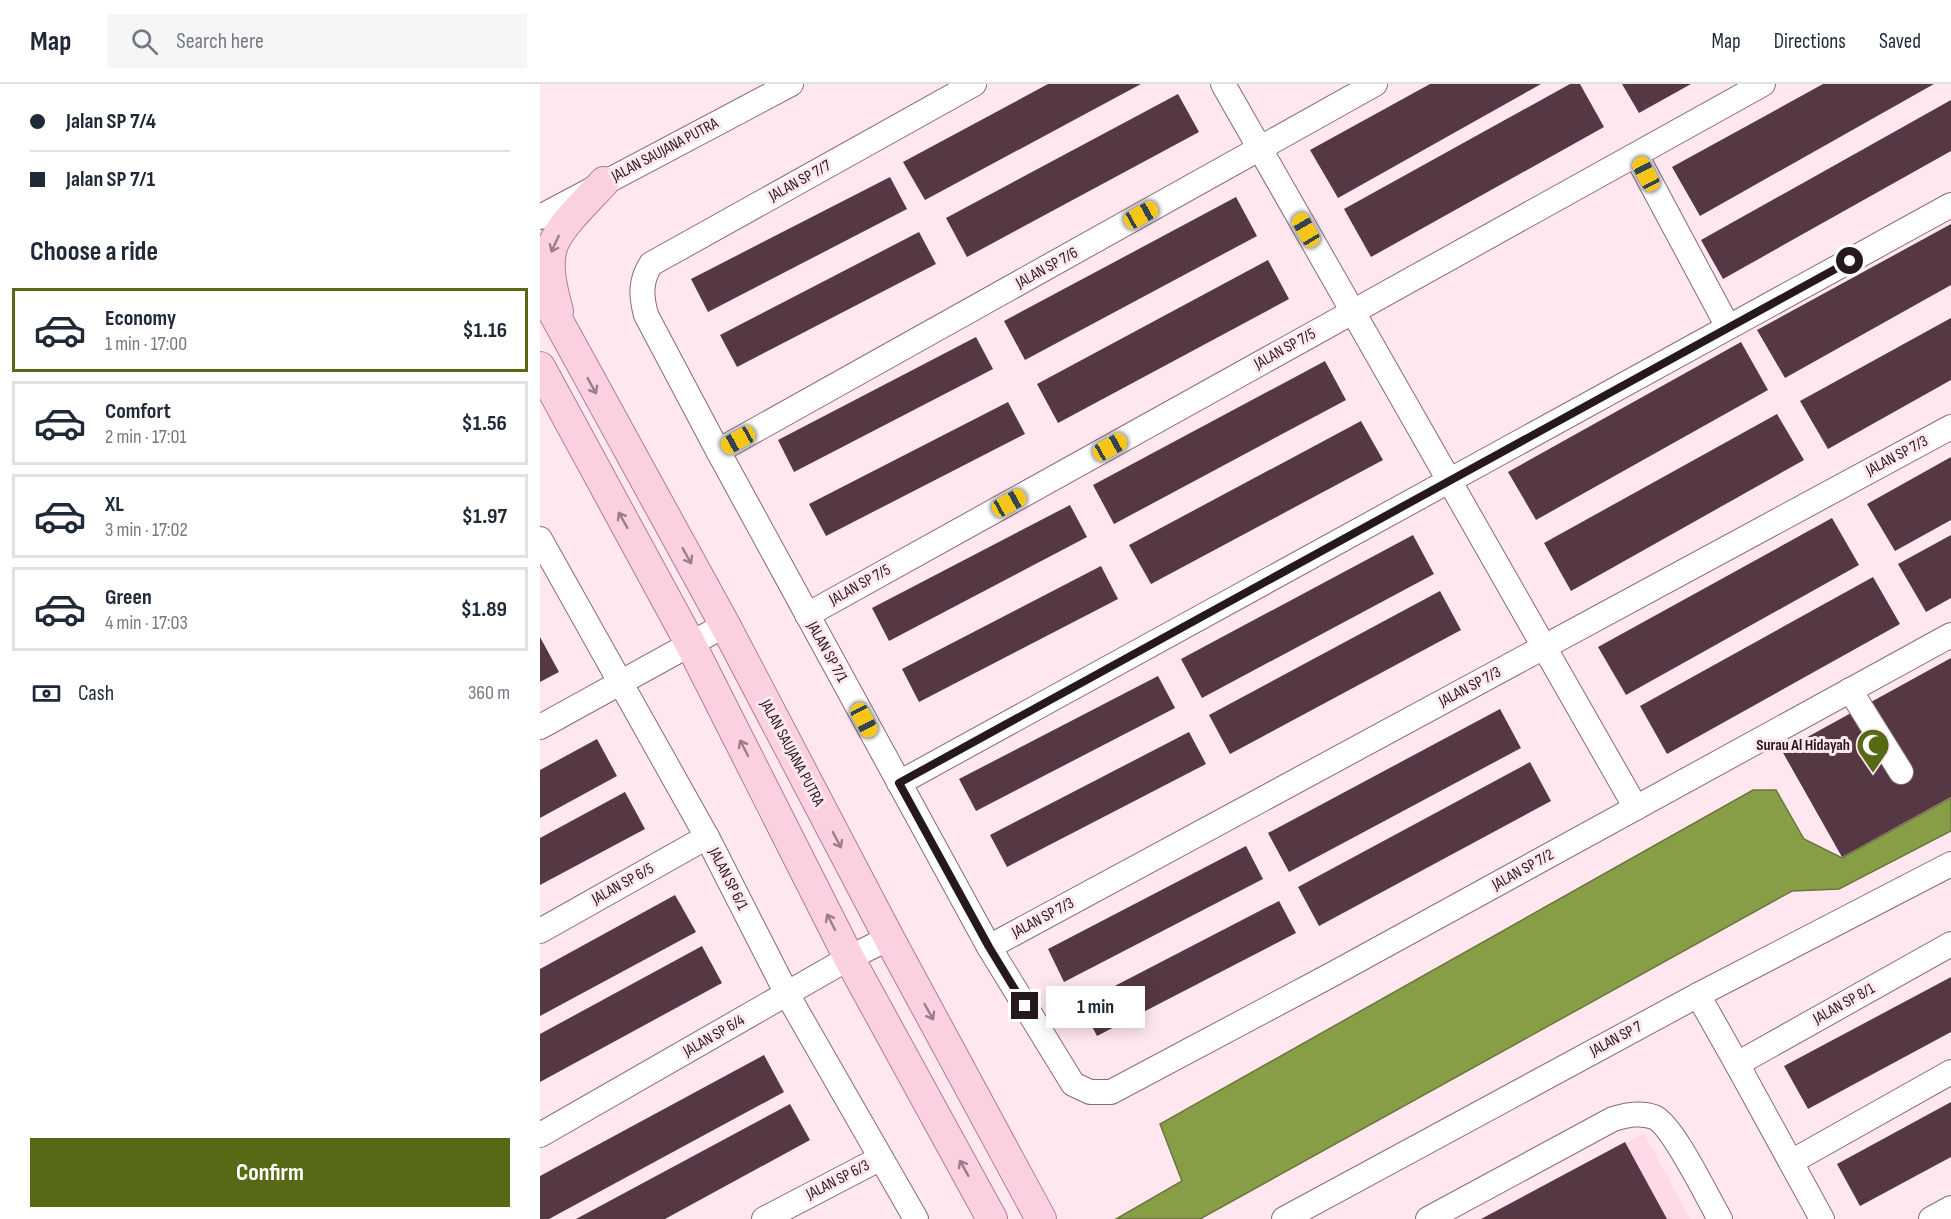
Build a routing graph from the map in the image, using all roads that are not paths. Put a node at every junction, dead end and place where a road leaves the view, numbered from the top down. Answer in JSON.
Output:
{"nodes":[{"id":1,"x":791,"y":84,"type":"edge"},
{"id":2,"x":974,"y":84,"type":"edge"},
{"id":3,"x":1223,"y":84,"type":"edge"},
{"id":4,"x":1375,"y":84,"type":"edge"},
{"id":5,"x":1764,"y":84,"type":"edge"},
{"id":6,"x":1259,"y":149,"type":"junction"},
{"id":7,"x":1636,"y":155,"type":"junction"},
{"id":8,"x":604,"y":182,"type":"junction"},
{"id":9,"x":1951,"y":205,"type":"edge"},
{"id":10,"x":540,"y":217,"type":"edge"},
{"id":11,"x":540,"y":288,"type":"edge"},
{"id":12,"x":642,"y":290,"type":"joint"},
{"id":13,"x":1353,"y":312,"type":"junction"},
{"id":14,"x":1728,"y":327,"type":"junction"},
{"id":15,"x":564,"y":334,"type":"junction"},
{"id":16,"x":540,"y":367,"type":"edge"},
{"id":17,"x":1951,"y":427,"type":"edge"},
{"id":18,"x":718,"y":452,"type":"junction"},
{"id":19,"x":1449,"y":481,"type":"junction"},
{"id":20,"x":540,"y":539,"type":"edge"},
{"id":21,"x":807,"y":615,"type":"junction"},
{"id":22,"x":725,"y":625,"type":"junction"},
{"id":23,"x":1951,"y":635,"type":"edge"},
{"id":24,"x":690,"y":643,"type":"junction"},
{"id":25,"x":1544,"y":647,"type":"junction"},
{"id":26,"x":621,"y":683,"type":"junction"},
{"id":27,"x":1850,"y":690,"type":"junction"},
{"id":28,"x":540,"y":727,"type":"edge"},
{"id":29,"x":1901,"y":772,"type":"dead end"},
{"id":30,"x":899,"y":783,"type":"junction"},
{"id":31,"x":1636,"y":808,"type":"junction"},
{"id":32,"x":707,"y":837,"type":"junction"},
{"id":33,"x":1951,"y":864,"type":"edge"},
{"id":34,"x":540,"y":931,"type":"edge"},
{"id":35,"x":889,"y":938,"type":"junction"},
{"id":36,"x":1951,"y":944,"type":"edge"},
{"id":37,"x":989,"y":947,"type":"junction"},
{"id":38,"x":849,"y":958,"type":"junction"},
{"id":39,"x":788,"y":994,"type":"junction"},
{"id":40,"x":1698,"y":995,"type":"junction"},
{"id":41,"x":1737,"y":1064,"type":"junction"},
{"id":42,"x":1951,"y":1072,"type":"edge"},
{"id":43,"x":1090,"y":1092,"type":"joint"},
{"id":44,"x":540,"y":1135,"type":"edge"},
{"id":45,"x":881,"y":1158,"type":"junction"},
{"id":46,"x":1791,"y":1162,"type":"junction"},
{"id":47,"x":1951,"y":1208,"type":"edge"},
{"id":48,"x":764,"y":1219,"type":"edge"},
{"id":49,"x":916,"y":1219,"type":"edge"},
{"id":50,"x":992,"y":1219,"type":"edge"},
{"id":51,"x":1041,"y":1219,"type":"edge"},
{"id":52,"x":1284,"y":1219,"type":"edge"},
{"id":53,"x":1428,"y":1219,"type":"edge"},
{"id":54,"x":1720,"y":1219,"type":"edge"},
{"id":55,"x":1822,"y":1219,"type":"edge"},
{"id":56,"x":1931,"y":1219,"type":"edge"}],
"edges":[{"from":1,"to":8,"type":"street","name":"JALAN SAUJANA PUTRA"},
{"from":2,"to":12,"type":"street","name":"JALAN SP 7/7"},
{"from":3,"to":6,"type":"street"},
{"from":4,"to":6,"type":"street","name":"JALAN SP 7/6"},
{"from":5,"to":7,"type":"street","name":"JALAN SP 7/5"},
{"from":6,"to":13,"type":"street"},
{"from":6,"to":18,"type":"street","name":"JALAN SP 7/6"},
{"from":7,"to":13,"type":"street","name":"JALAN SP 7/5"},
{"from":7,"to":14,"type":"street"},
{"from":8,"to":10,"type":"street","name":"JALAN SAUJANA PUTRA"},
{"from":8,"to":15,"type":"main road","one_way":true},
{"from":9,"to":14,"type":"street"},
{"from":11,"to":15,"type":"main road","name":"JALAN SAUJANA PUTRA"},
{"from":12,"to":18,"type":"street","name":"JALAN SP 7/1"},
{"from":13,"to":19,"type":"street"},
{"from":13,"to":21,"type":"street","name":"JALAN SP 7/5"},
{"from":14,"to":19,"type":"street"},
{"from":15,"to":22,"type":"main road","name":"JALAN SAUJANA PUTRA","one_way":true},
{"from":24,"to":16,"type":"main road","one_way":true},
{"from":17,"to":25,"type":"street","name":"JALAN SP 7/3"},
{"from":18,"to":21,"type":"street","name":"JALAN SP 7/1"},
{"from":19,"to":25,"type":"street"},
{"from":19,"to":30,"type":"street"},
{"from":20,"to":26,"type":"street","name":"JALAN SP 6/1"},
{"from":21,"to":30,"type":"street","name":"JALAN SP 7/1"},
{"from":22,"to":24,"type":"street"},
{"from":22,"to":35,"type":"main road","name":"JALAN SAUJANA PUTRA","one_way":true},
{"from":23,"to":27,"type":"street","name":"JALAN SP 7/2"},
{"from":24,"to":26,"type":"street"},
{"from":38,"to":24,"type":"main road","one_way":true},
{"from":25,"to":31,"type":"street"},
{"from":25,"to":37,"type":"street","name":"JALAN SP 7/3"},
{"from":26,"to":28,"type":"street"},
{"from":26,"to":32,"type":"street","name":"JALAN SP 6/1"},
{"from":27,"to":29,"type":"street"},
{"from":27,"to":31,"type":"street","name":"JALAN SP 7/2"},
{"from":30,"to":37,"type":"street","name":"JALAN SP 7/1"},
{"from":31,"to":43,"type":"street","name":"JALAN SP 7/2"},
{"from":32,"to":34,"type":"street","name":"JALAN SP 6/5"},
{"from":32,"to":39,"type":"street","name":"JALAN SP 6/1"},
{"from":33,"to":40,"type":"street","name":"JALAN SP 7"},
{"from":35,"to":38,"type":"street","name":"JALAN SP 6/4"},
{"from":35,"to":51,"type":"main road","name":"JALAN SAUJANA PUTRA","one_way":true},
{"from":36,"to":41,"type":"street","name":"JALAN SP 8/1"},
{"from":37,"to":43,"type":"street","name":"JALAN SP 7/1"},
{"from":38,"to":39,"type":"street","name":"JALAN SP 6/4"},
{"from":50,"to":38,"type":"main road","one_way":true},
{"from":39,"to":44,"type":"street","name":"JALAN SP 6/4"},
{"from":39,"to":45,"type":"street","name":"JALAN SP 6/1"},
{"from":40,"to":41,"type":"street"},
{"from":40,"to":52,"type":"street","name":"JALAN SP 7"},
{"from":41,"to":46,"type":"street"},
{"from":42,"to":46,"type":"street"},
{"from":45,"to":48,"type":"street","name":"JALAN SP 6/3"},
{"from":45,"to":49,"type":"street","name":"JALAN SP 6/1"},
{"from":46,"to":55,"type":"street"},
{"from":47,"to":56,"type":"street"},
{"from":53,"to":54,"type":"street"}]}
